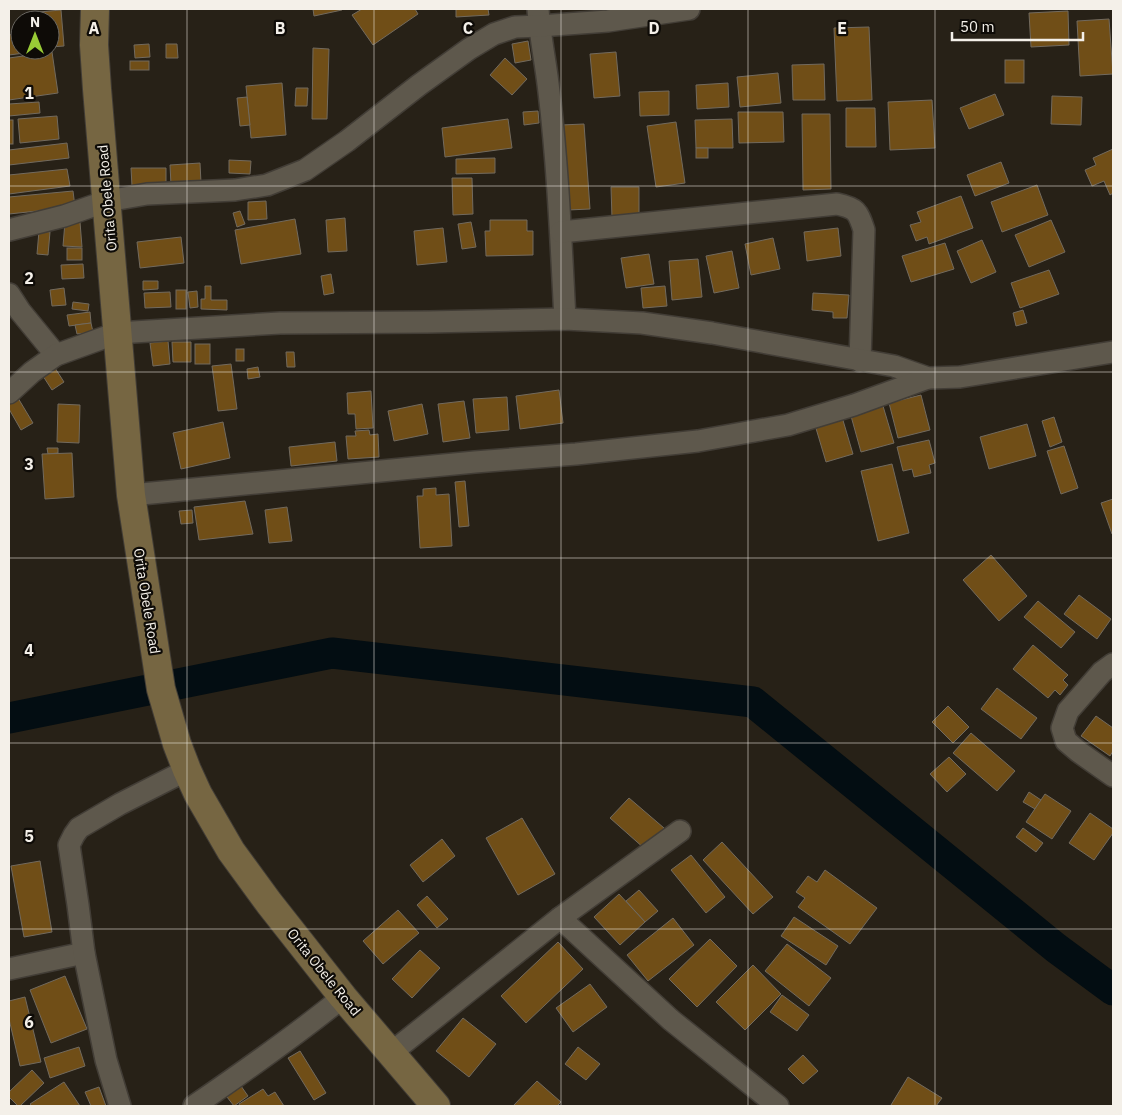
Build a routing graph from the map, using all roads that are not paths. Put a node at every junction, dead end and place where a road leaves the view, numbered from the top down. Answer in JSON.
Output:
{"nodes":[{"id":1,"x":95,"y":9,"type":"edge"},
{"id":2,"x":689,"y":9,"type":"edge"},
{"id":3,"x":539,"y":17,"type":"edge"},
{"id":4,"x":107,"y":201,"type":"junction"},
{"id":5,"x":9,"y":230,"type":"edge"},
{"id":6,"x":561,"y":232,"type":"junction"},
{"id":7,"x":9,"y":294,"type":"edge"},
{"id":8,"x":565,"y":319,"type":"junction"},
{"id":9,"x":117,"y":333,"type":"junction"},
{"id":10,"x":1113,"y":352,"type":"edge"},
{"id":11,"x":56,"y":355,"type":"junction"},
{"id":12,"x":860,"y":361,"type":"junction"},
{"id":13,"x":928,"y":378,"type":"junction"},
{"id":14,"x":9,"y":393,"type":"edge"},
{"id":15,"x":131,"y":494,"type":"junction"},
{"id":16,"x":1113,"y":664,"type":"edge"},
{"id":17,"x":187,"y":770,"type":"junction"},
{"id":18,"x":1113,"y":776,"type":"edge"},
{"id":19,"x":680,"y":831,"type":"dead end"},
{"id":20,"x":560,"y":918,"type":"junction"},
{"id":21,"x":84,"y":953,"type":"junction"},
{"id":22,"x":9,"y":970,"type":"edge"},
{"id":23,"x":343,"y":997,"type":"junction"},
{"id":24,"x":391,"y":1053,"type":"junction"},
{"id":25,"x":120,"y":1106,"type":"edge"},
{"id":26,"x":194,"y":1106,"type":"edge"},
{"id":27,"x":436,"y":1106,"type":"edge"},
{"id":28,"x":778,"y":1106,"type":"edge"}],
"edges":[{"from":1,"to":4,"type":"main road","name":"Orita Obele Road"},
{"from":2,"to":3,"type":"street"},
{"from":3,"to":4,"type":"street"},
{"from":3,"to":6,"type":"street"},
{"from":4,"to":5,"type":"street"},
{"from":4,"to":9,"type":"main road","name":"Orita Obele Road"},
{"from":6,"to":8,"type":"street"},
{"from":6,"to":12,"type":"street"},
{"from":7,"to":11,"type":"street"},
{"from":8,"to":9,"type":"street"},
{"from":8,"to":12,"type":"street"},
{"from":9,"to":11,"type":"street"},
{"from":9,"to":15,"type":"main road","name":"Orita Obele Road"},
{"from":10,"to":13,"type":"street"},
{"from":11,"to":14,"type":"street"},
{"from":12,"to":13,"type":"street"},
{"from":13,"to":15,"type":"street"},
{"from":15,"to":17,"type":"main road","name":"Orita Obele Road"},
{"from":16,"to":18,"type":"street"},
{"from":17,"to":21,"type":"street"},
{"from":17,"to":23,"type":"main road","name":"Orita Obele Road"},
{"from":19,"to":20,"type":"street"},
{"from":20,"to":24,"type":"street"},
{"from":20,"to":28,"type":"street"},
{"from":21,"to":22,"type":"street"},
{"from":21,"to":25,"type":"street"},
{"from":23,"to":24,"type":"main road","name":"Orita Obele Road"},
{"from":23,"to":26,"type":"street"},
{"from":24,"to":27,"type":"main road","name":"Orita Obele Road"}]}
